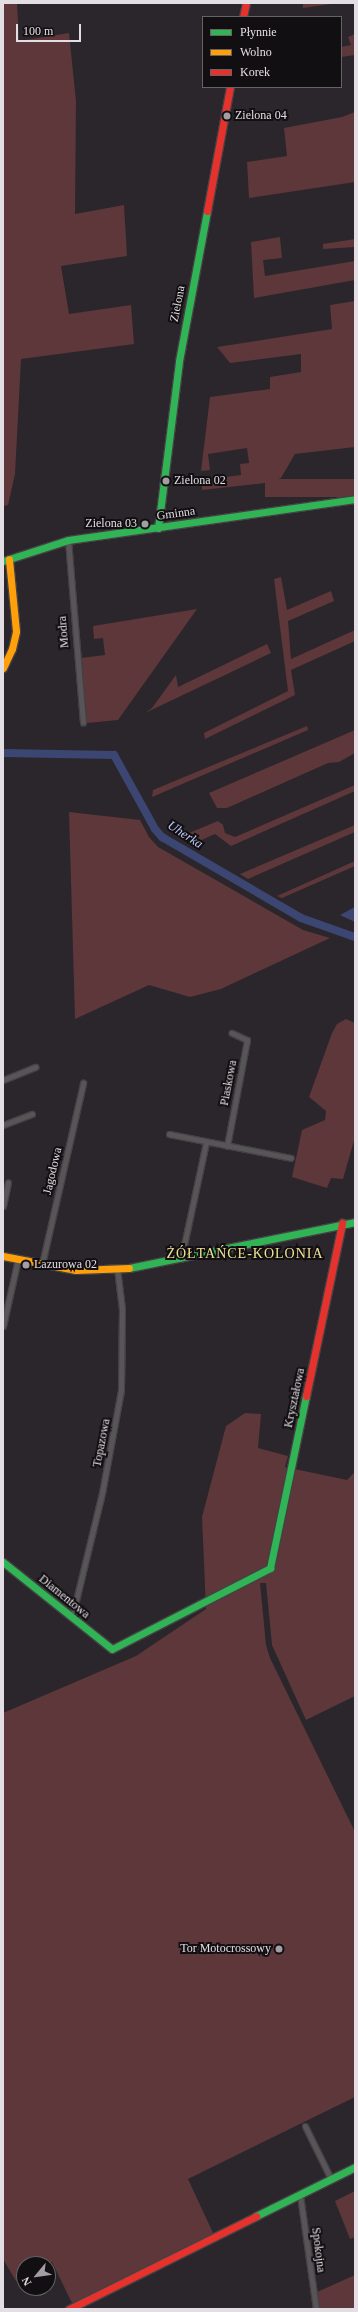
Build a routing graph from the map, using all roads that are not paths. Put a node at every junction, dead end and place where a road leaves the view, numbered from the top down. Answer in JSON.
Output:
{"nodes":[{"id":1,"x":246,"y":3,"type":"edge"},
{"id":2,"x":244,"y":16,"type":"edge"},
{"id":3,"x":230,"y":88,"type":"edge"},
{"id":4,"x":355,"y":499,"type":"edge"},
{"id":5,"x":158,"y":528,"type":"junction"},
{"id":6,"x":68,"y":540,"type":"junction"},
{"id":7,"x":6,"y":560,"type":"edge"},
{"id":8,"x":3,"y":668,"type":"edge"},
{"id":9,"x":83,"y":722,"type":"dead end"},
{"id":10,"x":232,"y":1033,"type":"dead end"},
{"id":11,"x":35,"y":1067,"type":"dead end"},
{"id":12,"x":3,"y":1080,"type":"edge"},
{"id":13,"x":83,"y":1083,"type":"dead end"},
{"id":14,"x":32,"y":1114,"type":"dead end"},
{"id":15,"x":3,"y":1125,"type":"edge"},
{"id":16,"x":169,"y":1134,"type":"dead end"},
{"id":17,"x":206,"y":1142,"type":"junction"},
{"id":18,"x":227,"y":1146,"type":"junction"},
{"id":19,"x":291,"y":1158,"type":"dead end"},
{"id":20,"x":8,"y":1184,"type":"dead end"},
{"id":21,"x":3,"y":1206,"type":"edge"},
{"id":22,"x":355,"y":1222,"type":"edge"},
{"id":23,"x":342,"y":1223,"type":"junction"},
{"id":24,"x":3,"y":1256,"type":"edge"},
{"id":25,"x":18,"y":1259,"type":"junction"},
{"id":26,"x":181,"y":1259,"type":"junction"},
{"id":27,"x":42,"y":1264,"type":"junction"},
{"id":28,"x":117,"y":1270,"type":"junction"},
{"id":29,"x":3,"y":1326,"type":"edge"},
{"id":30,"x":3,"y":1562,"type":"edge"},
{"id":31,"x":72,"y":1617,"type":"junction"},
{"id":32,"x":112,"y":1649,"type":"joint"},
{"id":33,"x":305,"y":2126,"type":"dead end"},
{"id":34,"x":355,"y":2167,"type":"edge"},
{"id":35,"x":331,"y":2179,"type":"junction"},
{"id":36,"x":300,"y":2195,"type":"junction"},
{"id":37,"x":69,"y":2309,"type":"edge"},
{"id":38,"x":316,"y":2309,"type":"edge"}],
"edges":[{"from":1,"to":2,"type":"street"},
{"from":3,"to":5,"type":"street","name":"Zielona"},
{"from":4,"to":5,"type":"street","name":"Gminna"},
{"from":5,"to":6,"type":"street","name":"Gminna"},
{"from":6,"to":7,"type":"street","name":"Gminna"},
{"from":6,"to":9,"type":"street","name":"Modra"},
{"from":7,"to":8,"type":"street"},
{"from":10,"to":18,"type":"street","name":"Piaskowa"},
{"from":11,"to":12,"type":"street"},
{"from":13,"to":27,"type":"street","name":"Jagodowa"},
{"from":14,"to":15,"type":"street"},
{"from":16,"to":17,"type":"street"},
{"from":17,"to":18,"type":"street"},
{"from":17,"to":26,"type":"street"},
{"from":18,"to":19,"type":"street"},
{"from":20,"to":21,"type":"street"},
{"from":22,"to":23,"type":"street"},
{"from":23,"to":26,"type":"street"},
{"from":23,"to":32,"type":"street","name":"Kryształowa"},
{"from":24,"to":25,"type":"street"},
{"from":25,"to":27,"type":"street"},
{"from":25,"to":29,"type":"street"},
{"from":26,"to":28,"type":"street"},
{"from":27,"to":28,"type":"street"},
{"from":28,"to":31,"type":"street","name":"Topazowa"},
{"from":30,"to":31,"type":"street","name":"Diamentowa"},
{"from":31,"to":32,"type":"street","name":"Diamentowa"},
{"from":33,"to":35,"type":"street"},
{"from":34,"to":35,"type":"street"},
{"from":35,"to":36,"type":"street"},
{"from":36,"to":37,"type":"street"},
{"from":36,"to":38,"type":"street","name":"Spokojna"}]}
